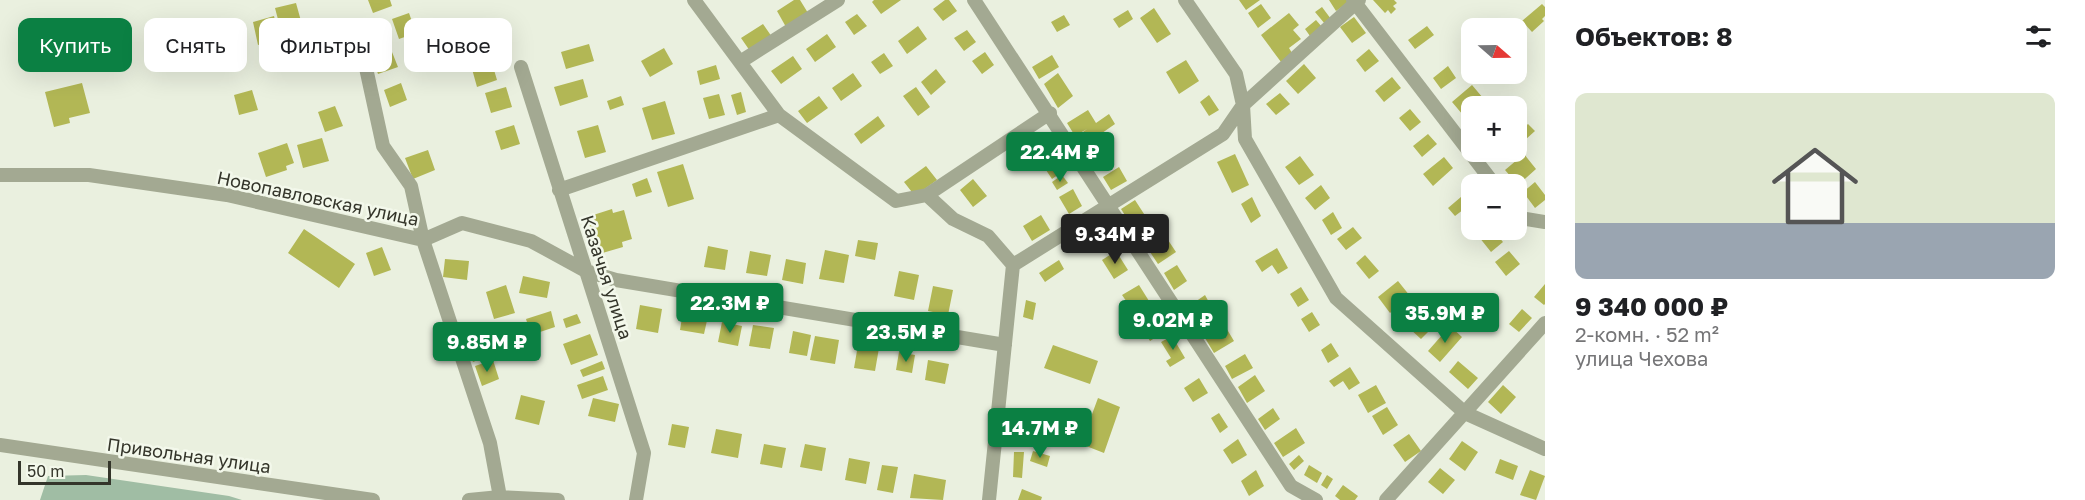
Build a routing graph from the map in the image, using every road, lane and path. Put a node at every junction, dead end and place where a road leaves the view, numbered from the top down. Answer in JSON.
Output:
{"nodes":[{"id":1,"x":694,"y":0,"type":"edge"},
{"id":2,"x":838,"y":0,"type":"edge"},
{"id":3,"x":974,"y":0,"type":"edge"},
{"id":4,"x":1185,"y":0,"type":"edge"},
{"id":5,"x":1356,"y":1,"type":"edge"},
{"id":6,"x":740,"y":62,"type":"junction"},
{"id":7,"x":521,"y":67,"type":"dead end"},
{"id":8,"x":367,"y":72,"type":"edge"},
{"id":9,"x":1243,"y":105,"type":"junction"},
{"id":10,"x":1050,"y":113,"type":"junction"},
{"id":11,"x":779,"y":115,"type":"junction"},
{"id":12,"x":1486,"y":174,"type":"edge"},
{"id":13,"x":0,"y":175,"type":"edge"},
{"id":14,"x":559,"y":190,"type":"junction"},
{"id":15,"x":927,"y":195,"type":"junction"},
{"id":16,"x":1109,"y":206,"type":"junction"},
{"id":17,"x":1527,"y":219,"type":"edge"},
{"id":18,"x":1545,"y":222,"type":"edge"},
{"id":19,"x":423,"y":240,"type":"junction"},
{"id":20,"x":1013,"y":265,"type":"junction"},
{"id":21,"x":586,"y":271,"type":"junction"},
{"id":22,"x":1545,"y":323,"type":"edge"},
{"id":23,"x":1005,"y":345,"type":"junction"},
{"id":24,"x":1465,"y":413,"type":"junction"},
{"id":25,"x":0,"y":445,"type":"edge"},
{"id":26,"x":1545,"y":449,"type":"edge"},
{"id":27,"x":500,"y":497,"type":"junction"},
{"id":28,"x":484,"y":499,"type":"edge"},
{"id":29,"x":373,"y":500,"type":"edge"},
{"id":30,"x":469,"y":500,"type":"edge"},
{"id":31,"x":558,"y":500,"type":"edge"},
{"id":32,"x":636,"y":500,"type":"edge"},
{"id":33,"x":989,"y":500,"type":"edge"},
{"id":34,"x":1316,"y":500,"type":"edge"},
{"id":35,"x":1386,"y":500,"type":"edge"}],
"edges":[{"from":1,"to":6,"type":"street"},
{"from":2,"to":6,"type":"street"},
{"from":3,"to":10,"type":"street"},
{"from":4,"to":9,"type":"street"},
{"from":5,"to":9,"type":"street"},
{"from":5,"to":12,"type":"street"},
{"from":6,"to":11,"type":"street"},
{"from":7,"to":14,"type":"street","name":"Казачья улица"},
{"from":8,"to":19,"type":"street"},
{"from":9,"to":16,"type":"street"},
{"from":9,"to":24,"type":"street"},
{"from":10,"to":15,"type":"street"},
{"from":10,"to":16,"type":"street"},
{"from":11,"to":14,"type":"street"},
{"from":11,"to":15,"type":"street"},
{"from":13,"to":19,"type":"street","name":"Новопавловская улица"},
{"from":14,"to":21,"type":"street","name":"Казачья улица"},
{"from":15,"to":20,"type":"street"},
{"from":16,"to":20,"type":"street"},
{"from":16,"to":34,"type":"street"},
{"from":17,"to":18,"type":"street"},
{"from":19,"to":21,"type":"street","name":"Новопавловская улица"},
{"from":19,"to":27,"type":"street"},
{"from":20,"to":23,"type":"street"},
{"from":21,"to":23,"type":"street","name":"Новопавловская улица"},
{"from":21,"to":32,"type":"street","name":"Казачья улица"},
{"from":22,"to":24,"type":"street"},
{"from":23,"to":33,"type":"street"},
{"from":24,"to":26,"type":"street"},
{"from":24,"to":35,"type":"street"},
{"from":25,"to":29,"type":"street","name":"Привольная улица"},
{"from":27,"to":28,"type":"street"},
{"from":27,"to":31,"type":"street"},
{"from":28,"to":30,"type":"street"}]}
